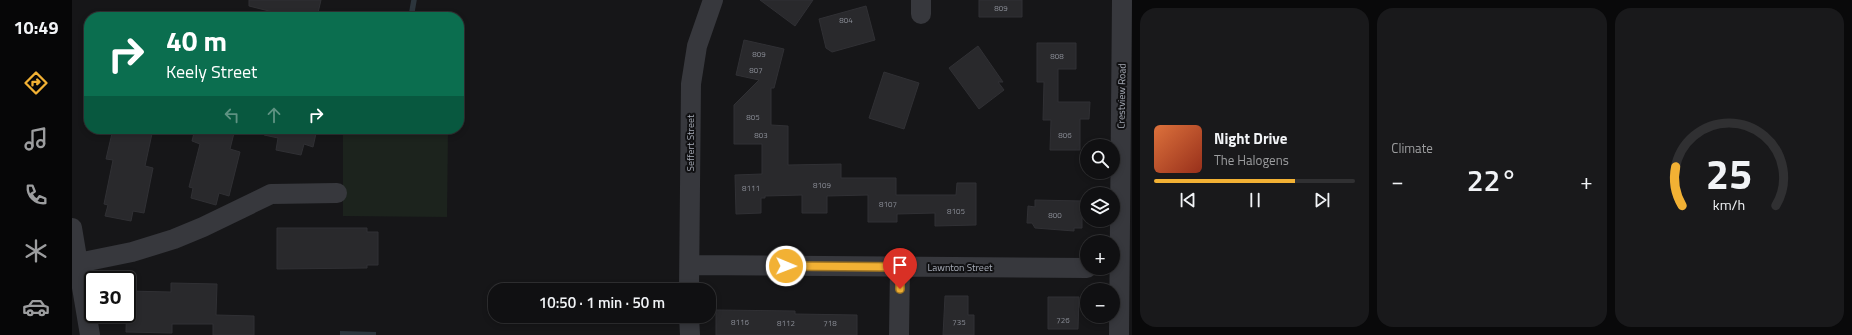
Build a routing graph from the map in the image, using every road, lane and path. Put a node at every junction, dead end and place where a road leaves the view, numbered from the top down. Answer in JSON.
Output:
{"nodes":[{"id":1,"x":713,"y":0,"type":"edge"},
{"id":2,"x":1122,"y":0,"type":"edge"},
{"id":3,"x":337,"y":193,"type":"dead end"},
{"id":4,"x":72,"y":232,"type":"edge"},
{"id":5,"x":1117,"y":235,"type":"edge"},
{"id":6,"x":78,"y":263,"type":"junction"},
{"id":7,"x":690,"y":265,"type":"junction"},
{"id":8,"x":900,"y":267,"type":"junction"},
{"id":9,"x":1080,"y":268,"type":"edge"},
{"id":10,"x":1116,"y":275,"type":"edge"},
{"id":11,"x":689,"y":283,"type":"edge"},
{"id":12,"x":689,"y":323,"type":"edge"},
{"id":13,"x":90,"y":335,"type":"edge"},
{"id":14,"x":690,"y":335,"type":"edge"},
{"id":15,"x":899,"y":335,"type":"edge"},
{"id":16,"x":1119,"y":335,"type":"edge"}],
"edges":[{"from":1,"to":7,"type":"street","name":"Seffert Street"},
{"from":2,"to":5,"type":"street","name":"Crestview Road"},
{"from":3,"to":6,"type":"street"},
{"from":4,"to":6,"type":"street"},
{"from":6,"to":13,"type":"street"},
{"from":7,"to":8,"type":"street","name":"Lawnton Street"},
{"from":7,"to":11,"type":"street","name":"Seffert Street"},
{"from":8,"to":9,"type":"street","name":"Lawnton Street"},
{"from":8,"to":15,"type":"street"},
{"from":10,"to":16,"type":"street","name":"Crestview Road"},
{"from":12,"to":14,"type":"street"}]}
